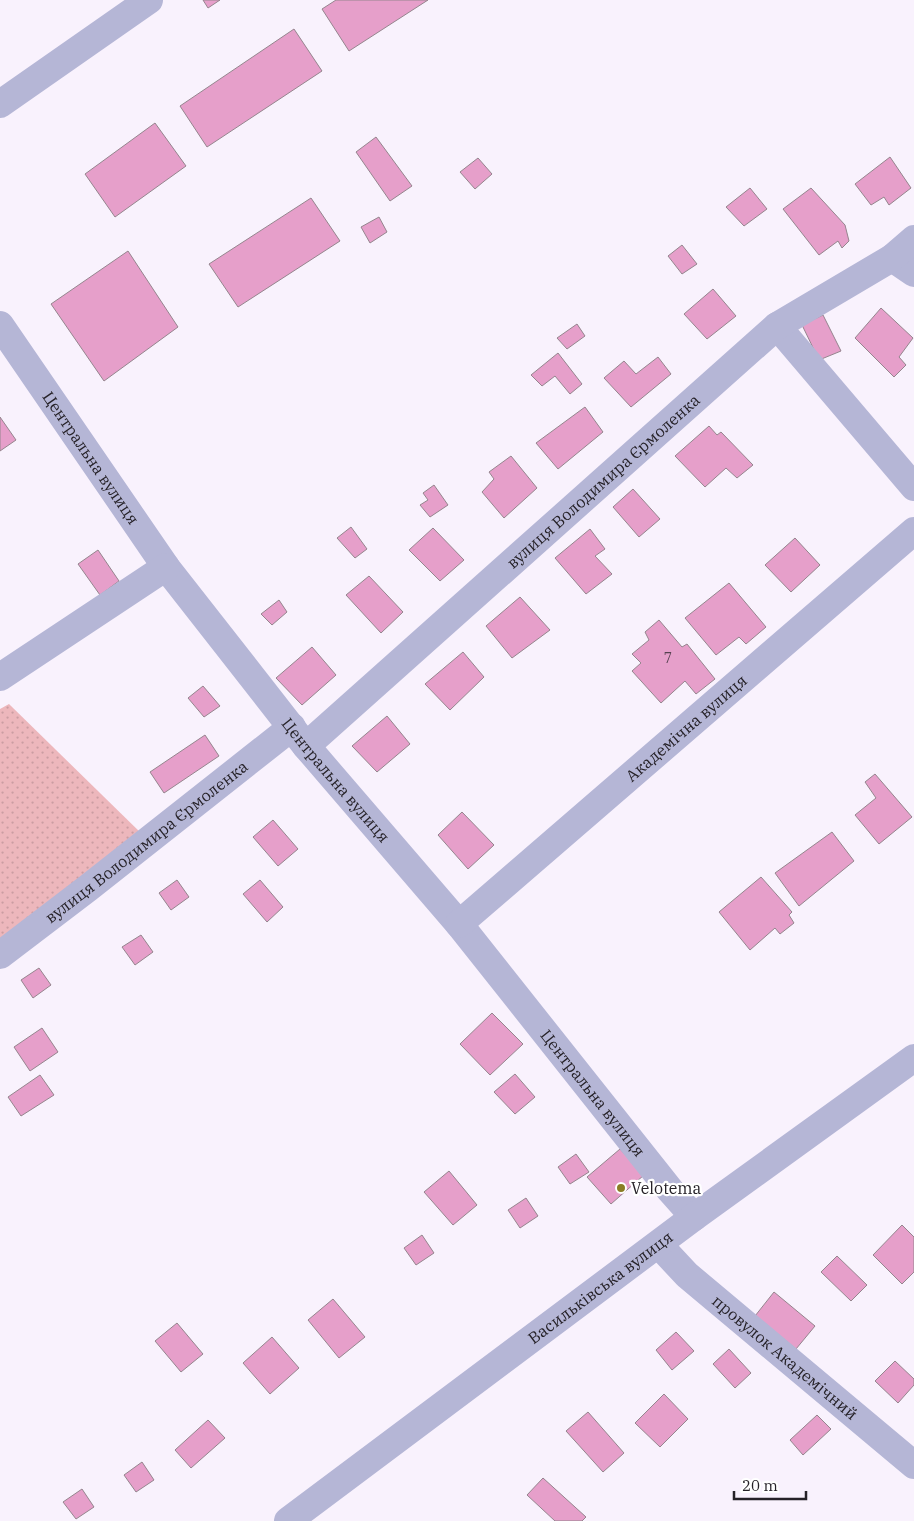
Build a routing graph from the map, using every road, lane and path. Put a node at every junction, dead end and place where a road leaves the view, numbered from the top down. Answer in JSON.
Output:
{"nodes":[{"id":1,"x":149,"y":0,"type":"edge"},
{"id":2,"x":0,"y":104,"type":"edge"},
{"id":3,"x":914,"y":240,"type":"edge"},
{"id":4,"x":892,"y":258,"type":"junction"},
{"id":5,"x":914,"y":273,"type":"edge"},
{"id":6,"x":0,"y":325,"type":"edge"},
{"id":7,"x":776,"y":326,"type":"junction"},
{"id":8,"x":914,"y":488,"type":"edge"},
{"id":9,"x":914,"y":531,"type":"edge"},
{"id":10,"x":166,"y":567,"type":"junction"},
{"id":11,"x":0,"y":677,"type":"edge"},
{"id":12,"x":299,"y":736,"type":"junction"},
{"id":13,"x":459,"y":924,"type":"junction"},
{"id":14,"x":0,"y":955,"type":"edge"},
{"id":15,"x":914,"y":1058,"type":"edge"},
{"id":16,"x":694,"y":1217,"type":"junction"},
{"id":17,"x":659,"y":1245,"type":"junction"},
{"id":18,"x":914,"y":1464,"type":"edge"},
{"id":19,"x":288,"y":1521,"type":"edge"}],
"edges":[{"from":1,"to":2,"type":"street"},
{"from":3,"to":4,"type":"street","name":"вулиця Володимира Єрмоленка"},
{"from":4,"to":5,"type":"street"},
{"from":4,"to":7,"type":"street","name":"вулиця Володимира Єрмоленка"},
{"from":6,"to":10,"type":"street","name":"Центральна вулиця"},
{"from":7,"to":8,"type":"street"},
{"from":7,"to":12,"type":"street","name":"вулиця Володимира Єрмоленка"},
{"from":9,"to":13,"type":"street","name":"Академічна вулиця"},
{"from":10,"to":11,"type":"street"},
{"from":10,"to":12,"type":"street","name":"Центральна вулиця"},
{"from":12,"to":13,"type":"street","name":"Центральна вулиця"},
{"from":12,"to":14,"type":"street","name":"вулиця Володимира Єрмоленка"},
{"from":13,"to":16,"type":"street","name":"Центральна вулиця"},
{"from":15,"to":16,"type":"street","name":"Васильківська вулиця"},
{"from":16,"to":17,"type":"street","name":"Васильківська вулиця"},
{"from":17,"to":18,"type":"street","name":"провулок Академічний"},
{"from":17,"to":19,"type":"street","name":"Васильківська вулиця"}]}
